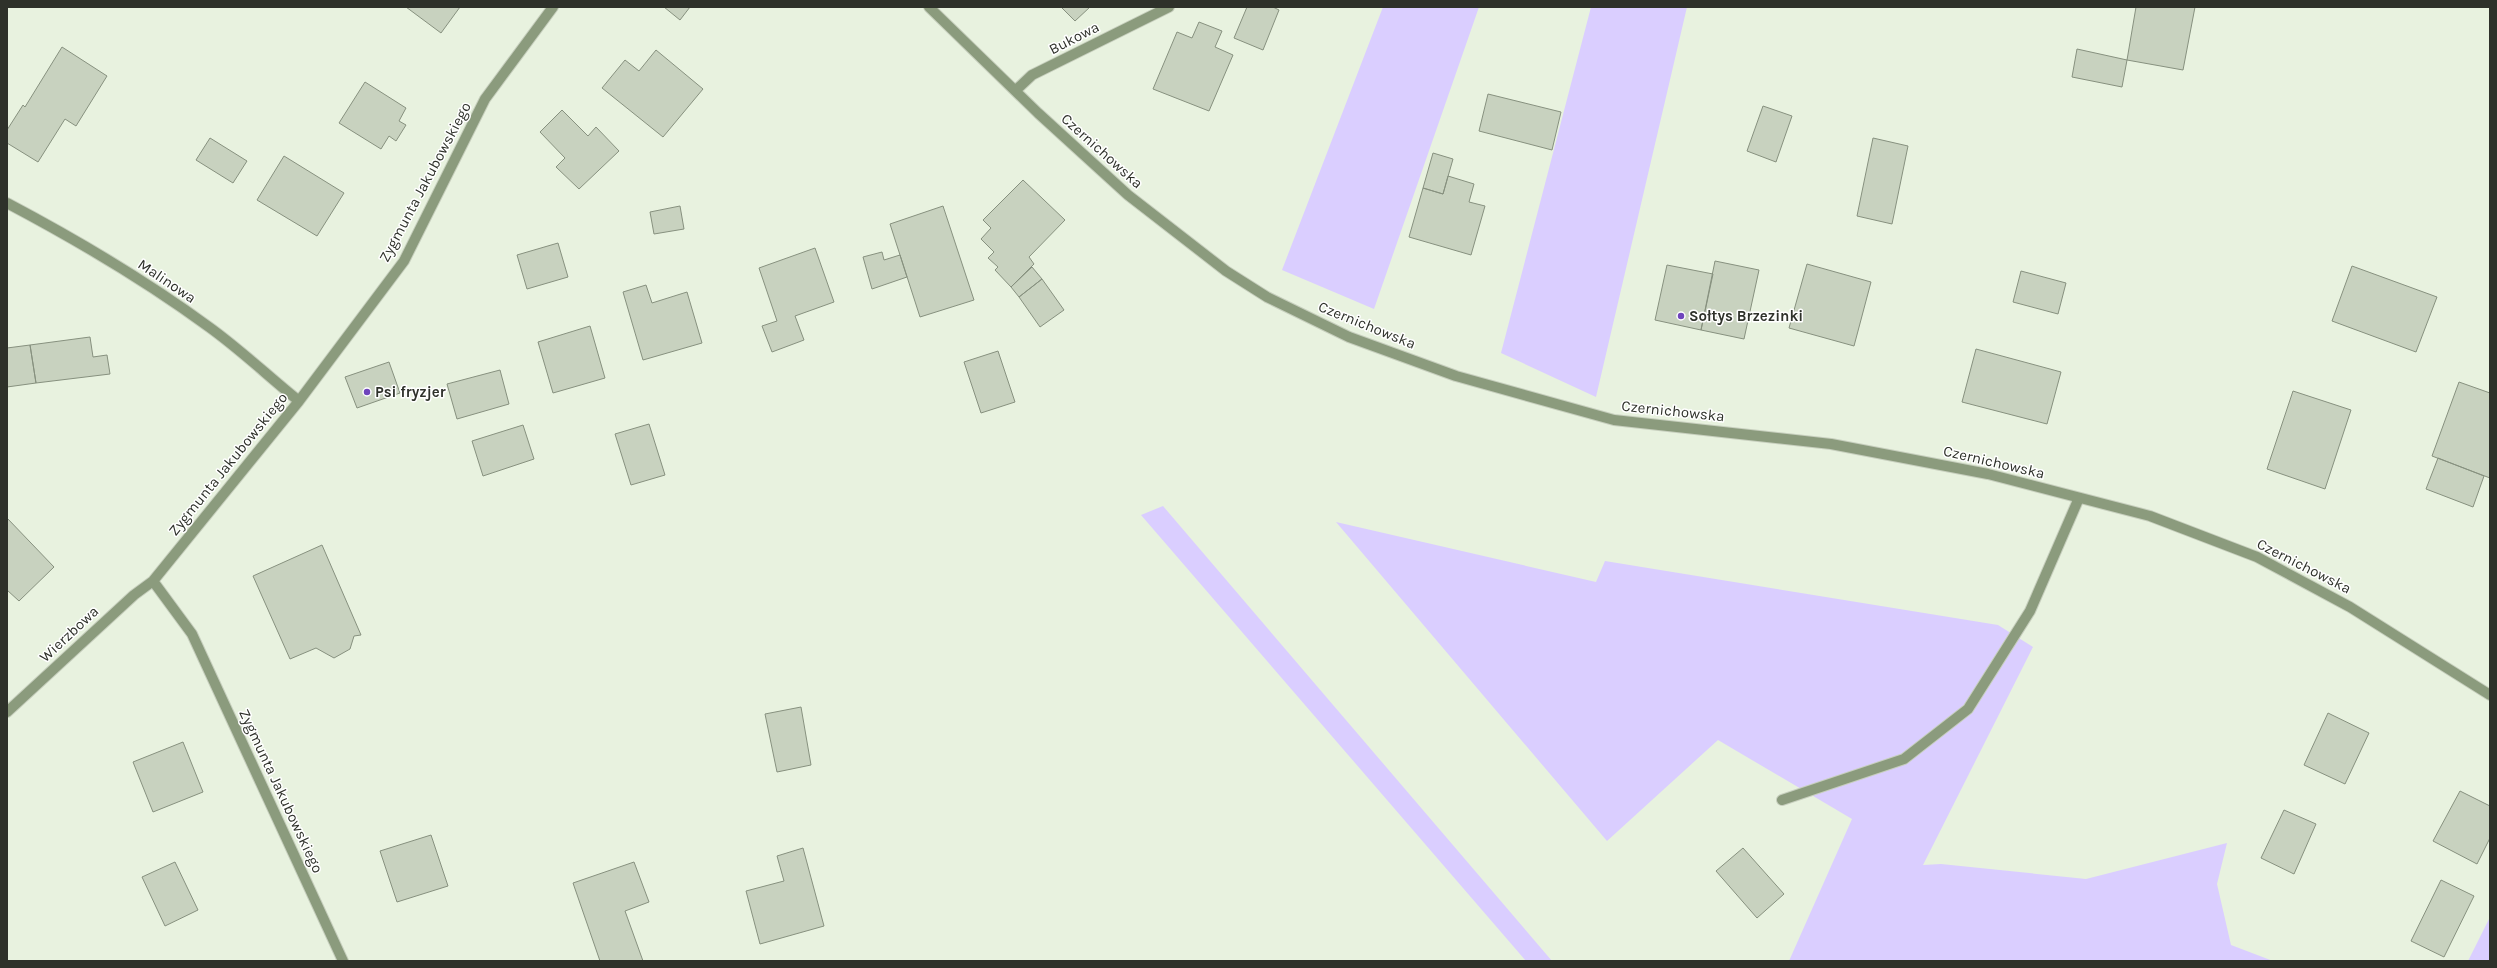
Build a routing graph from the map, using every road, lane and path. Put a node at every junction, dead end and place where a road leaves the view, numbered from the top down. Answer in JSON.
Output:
{"nodes":[{"id":1,"x":553,"y":7,"type":"edge"},
{"id":2,"x":929,"y":7,"type":"edge"},
{"id":3,"x":1169,"y":7,"type":"edge"},
{"id":4,"x":1016,"y":90,"type":"junction"},
{"id":5,"x":7,"y":203,"type":"edge"},
{"id":6,"x":299,"y":401,"type":"junction"},
{"id":7,"x":2079,"y":498,"type":"junction"},
{"id":8,"x":153,"y":581,"type":"junction"},
{"id":9,"x":2490,"y":695,"type":"edge"},
{"id":10,"x":7,"y":712,"type":"edge"},
{"id":11,"x":1782,"y":800,"type":"dead end"},
{"id":12,"x":343,"y":961,"type":"edge"}],
"edges":[{"from":1,"to":6,"type":"street","name":"Zygmunta Jakubowskiego"},
{"from":2,"to":4,"type":"street","name":"Czernichowska"},
{"from":3,"to":4,"type":"street","name":"Bukowa"},
{"from":4,"to":7,"type":"street","name":"Czernichowska"},
{"from":5,"to":6,"type":"street","name":"Malinowa"},
{"from":6,"to":8,"type":"street","name":"Zygmunta Jakubowskiego"},
{"from":7,"to":9,"type":"street","name":"Czernichowska"},
{"from":7,"to":11,"type":"street"},
{"from":8,"to":10,"type":"street","name":"Wierzbowa"},
{"from":8,"to":12,"type":"street","name":"Zygmunta Jakubowskiego"}]}
